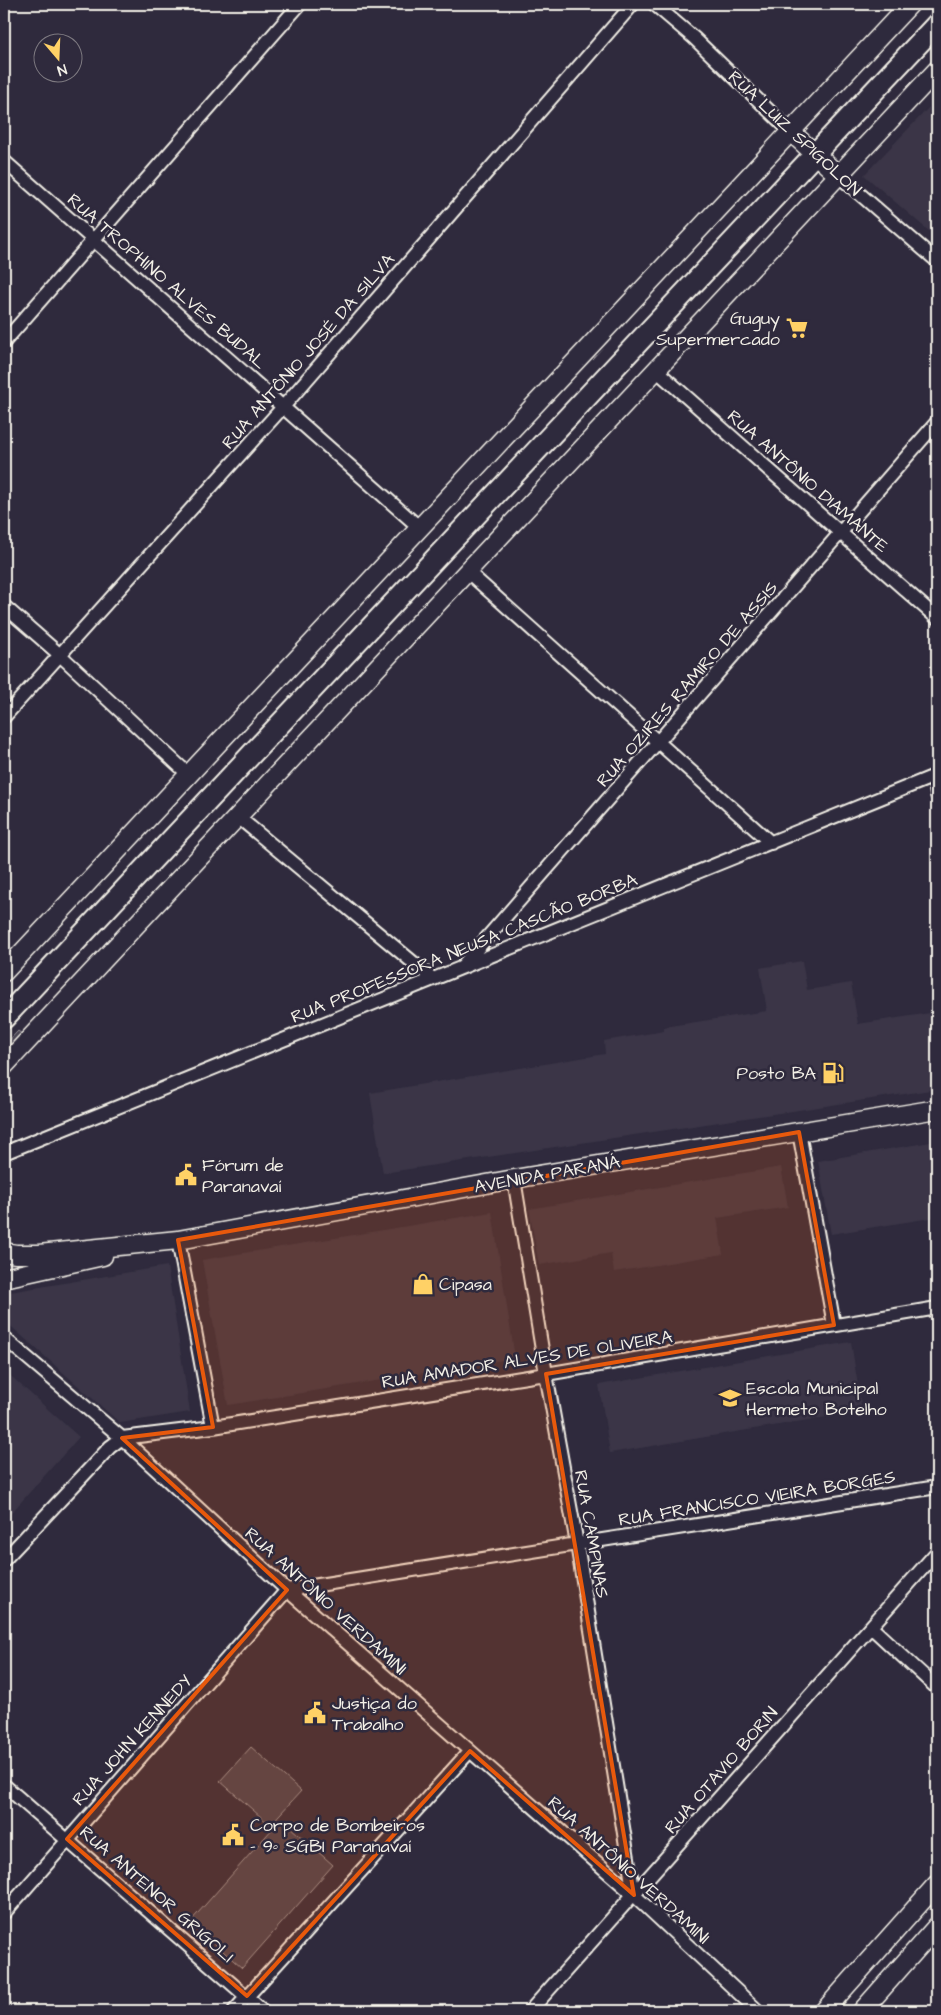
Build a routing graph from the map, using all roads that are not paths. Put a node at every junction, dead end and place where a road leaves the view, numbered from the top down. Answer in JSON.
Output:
{"nodes":[{"id":1,"x":300,"y":4,"type":"edge"},
{"id":2,"x":633,"y":4,"type":"edge"},
{"id":3,"x":654,"y":4,"type":"edge"},
{"id":4,"x":910,"y":4,"type":"edge"},
{"id":5,"x":937,"y":24,"type":"edge"},
{"id":6,"x":937,"y":70,"type":"edge"},
{"id":7,"x":791,"y":132,"type":"junction"},
{"id":8,"x":816,"y":154,"type":"junction"},
{"id":9,"x":4,"y":161,"type":"edge"},
{"id":10,"x":839,"y":176,"type":"junction"},
{"id":11,"x":94,"y":240,"type":"junction"},
{"id":12,"x":937,"y":261,"type":"edge"},
{"id":13,"x":4,"y":342,"type":"edge"},
{"id":14,"x":656,"y":370,"type":"junction"},
{"id":15,"x":283,"y":407,"type":"junction"},
{"id":16,"x":937,"y":422,"type":"edge"},
{"id":17,"x":420,"y":528,"type":"junction"},
{"id":18,"x":841,"y":534,"type":"junction"},
{"id":19,"x":468,"y":572,"type":"junction"},
{"id":20,"x":4,"y":606,"type":"edge"},
{"id":21,"x":937,"y":618,"type":"edge"},
{"id":22,"x":59,"y":654,"type":"junction"},
{"id":23,"x":4,"y":717,"type":"edge"},
{"id":24,"x":658,"y":742,"type":"junction"},
{"id":25,"x":188,"y":774,"type":"junction"},
{"id":26,"x":936,"y":775,"type":"edge"},
{"id":27,"x":937,"y":795,"type":"edge"},
{"id":28,"x":238,"y":816,"type":"junction"},
{"id":29,"x":771,"y":843,"type":"junction"},
{"id":30,"x":461,"y":967,"type":"junction"},
{"id":31,"x":4,"y":972,"type":"edge"},
{"id":32,"x":432,"y":979,"type":"junction"},
{"id":33,"x":4,"y":1018,"type":"edge"},
{"id":34,"x":4,"y":1066,"type":"edge"},
{"id":35,"x":937,"y":1109,"type":"edge"},
{"id":36,"x":799,"y":1132,"type":"junction"},
{"id":37,"x":4,"y":1153,"type":"edge"},
{"id":38,"x":514,"y":1179,"type":"junction"},
{"id":39,"x":178,"y":1240,"type":"junction"},
{"id":40,"x":157,"y":1243,"type":"junction"},
{"id":41,"x":4,"y":1252,"type":"edge"},
{"id":42,"x":4,"y":1278,"type":"edge"},
{"id":43,"x":937,"y":1308,"type":"edge"},
{"id":44,"x":834,"y":1325,"type":"junction"},
{"id":45,"x":4,"y":1338,"type":"edge"},
{"id":46,"x":546,"y":1374,"type":"junction"},
{"id":47,"x":213,"y":1427,"type":"junction"},
{"id":48,"x":122,"y":1438,"type":"junction"},
{"id":49,"x":937,"y":1487,"type":"edge"},
{"id":50,"x":577,"y":1544,"type":"junction"},
{"id":51,"x":937,"y":1552,"type":"edge"},
{"id":52,"x":4,"y":1560,"type":"edge"},
{"id":53,"x":287,"y":1590,"type":"junction"},
{"id":54,"x":871,"y":1627,"type":"junction"},
{"id":55,"x":937,"y":1688,"type":"edge"},
{"id":56,"x":470,"y":1751,"type":"junction"},
{"id":57,"x":4,"y":1785,"type":"edge"},
{"id":58,"x":67,"y":1840,"type":"junction"},
{"id":59,"x":937,"y":1884,"type":"edge"},
{"id":60,"x":634,"y":1895,"type":"junction"},
{"id":61,"x":4,"y":1913,"type":"edge"},
{"id":62,"x":937,"y":1926,"type":"edge"},
{"id":63,"x":247,"y":1996,"type":"junction"},
{"id":64,"x":234,"y":2011,"type":"edge"},
{"id":65,"x":264,"y":2011,"type":"edge"},
{"id":66,"x":530,"y":2011,"type":"edge"},
{"id":67,"x":758,"y":2011,"type":"edge"},
{"id":68,"x":824,"y":2011,"type":"edge"},
{"id":69,"x":862,"y":2011,"type":"edge"}],
"edges":[{"from":1,"to":11,"type":"street"},
{"from":2,"to":15,"type":"street","name":"RUA ANTÔNIO JOSÉ DA SILVA"},
{"from":3,"to":7,"type":"street","name":"RUA LUIZ SPIGOLON"},
{"from":4,"to":7,"type":"street"},
{"from":5,"to":8,"type":"main road"},
{"from":6,"to":10,"type":"street"},
{"from":7,"to":8,"type":"street","name":"RUA LUIZ SPIGOLON"},
{"from":7,"to":17,"type":"street"},
{"from":8,"to":10,"type":"street","name":"RUA LUIZ SPIGOLON"},
{"from":8,"to":33,"type":"main road"},
{"from":9,"to":11,"type":"street","name":"RUA TROPHINO ALVES BUDAL"},
{"from":10,"to":12,"type":"street","name":"RUA LUIZ SPIGOLON"},
{"from":10,"to":14,"type":"street"},
{"from":11,"to":13,"type":"street"},
{"from":11,"to":15,"type":"street","name":"RUA TROPHINO ALVES BUDAL"},
{"from":14,"to":18,"type":"street","name":"RUA ANTÔNIO DIAMANTE"},
{"from":14,"to":19,"type":"street"},
{"from":15,"to":17,"type":"street","name":"RUA TROPHINO ALVES BUDAL"},
{"from":15,"to":22,"type":"street","name":"RUA ANTÔNIO JOSÉ DA SILVA"},
{"from":16,"to":18,"type":"street","name":"RUA OZIRES RAMIRO DE ASSIS"},
{"from":17,"to":25,"type":"street"},
{"from":18,"to":21,"type":"street","name":"RUA ANTÔNIO DIAMANTE"},
{"from":18,"to":24,"type":"street","name":"RUA OZIRES RAMIRO DE ASSIS"},
{"from":19,"to":24,"type":"street"},
{"from":19,"to":28,"type":"street"},
{"from":20,"to":22,"type":"street"},
{"from":22,"to":23,"type":"street","name":"RUA ANTÔNIO JOSÉ DA SILVA"},
{"from":22,"to":25,"type":"street"},
{"from":24,"to":29,"type":"street"},
{"from":24,"to":30,"type":"street","name":"RUA OZIRES RAMIRO DE ASSIS"},
{"from":25,"to":31,"type":"street"},
{"from":26,"to":27,"type":"street"},
{"from":26,"to":29,"type":"street","name":"RUA PROFESSORA NEUSA CASCÃO BORBA"},
{"from":28,"to":32,"type":"street"},
{"from":28,"to":34,"type":"street"},
{"from":29,"to":30,"type":"street","name":"RUA PROFESSORA NEUSA CASCÃO BORBA"},
{"from":30,"to":32,"type":"street","name":"RUA PROFESSORA NEUSA CASCÃO BORBA"},
{"from":32,"to":37,"type":"street","name":"RUA PROFESSORA NEUSA CASCÃO BORBA"},
{"from":35,"to":36,"type":"street","name":"AVENIDA PARANÁ"},
{"from":36,"to":38,"type":"street","name":"AVENIDA PARANÁ"},
{"from":36,"to":44,"type":"street"},
{"from":38,"to":39,"type":"street","name":"AVENIDA PARANÁ"},
{"from":38,"to":46,"type":"street","name":"RUA CAMPINAS"},
{"from":39,"to":40,"type":"street","name":"AVENIDA PARANÁ"},
{"from":39,"to":47,"type":"street"},
{"from":40,"to":41,"type":"street","name":"AVENIDA PARANÁ"},
{"from":40,"to":42,"type":"street","name":"AVENIDA PARANÁ"},
{"from":43,"to":44,"type":"street","name":"RUA AMADOR ALVES DE OLIVEIRA"},
{"from":44,"to":46,"type":"street","name":"RUA AMADOR ALVES DE OLIVEIRA"},
{"from":45,"to":48,"type":"street","name":"RUA ANTÔNIO VERDAMINI"},
{"from":46,"to":47,"type":"street","name":"RUA AMADOR ALVES DE OLIVEIRA"},
{"from":46,"to":50,"type":"street","name":"RUA CAMPINAS"},
{"from":47,"to":48,"type":"street","name":"RUA AMADOR ALVES DE OLIVEIRA"},
{"from":48,"to":52,"type":"street"},
{"from":48,"to":53,"type":"street","name":"RUA ANTÔNIO VERDAMINI"},
{"from":49,"to":50,"type":"street","name":"RUA FRANCISCO VIEIRA BORGES"},
{"from":50,"to":53,"type":"street","name":"RUA FRANCISCO VIEIRA BORGES"},
{"from":50,"to":60,"type":"street","name":"RUA CAMPINAS"},
{"from":51,"to":54,"type":"street","name":"RUA OTAVIO BORIN"},
{"from":53,"to":56,"type":"street","name":"RUA ANTÔNIO VERDAMINI"},
{"from":53,"to":58,"type":"street","name":"RUA JOHN KENNEDY"},
{"from":54,"to":55,"type":"street"},
{"from":54,"to":60,"type":"street","name":"RUA OTAVIO BORIN"},
{"from":56,"to":60,"type":"street","name":"RUA ANTÔNIO VERDAMINI"},
{"from":56,"to":63,"type":"street"},
{"from":57,"to":58,"type":"street","name":"RUA ANTENOR GRIGOLI"},
{"from":58,"to":61,"type":"street","name":"RUA JOHN KENNEDY"},
{"from":58,"to":63,"type":"street","name":"RUA ANTENOR GRIGOLI"},
{"from":59,"to":68,"type":"street"},
{"from":60,"to":66,"type":"street","name":"RUA OTAVIO BORIN"},
{"from":60,"to":67,"type":"street","name":"RUA ANTÔNIO VERDAMINI"},
{"from":62,"to":69,"type":"street"},
{"from":63,"to":64,"type":"street"},
{"from":63,"to":65,"type":"street","name":"RUA ANTENOR GRIGOLI"}]}
